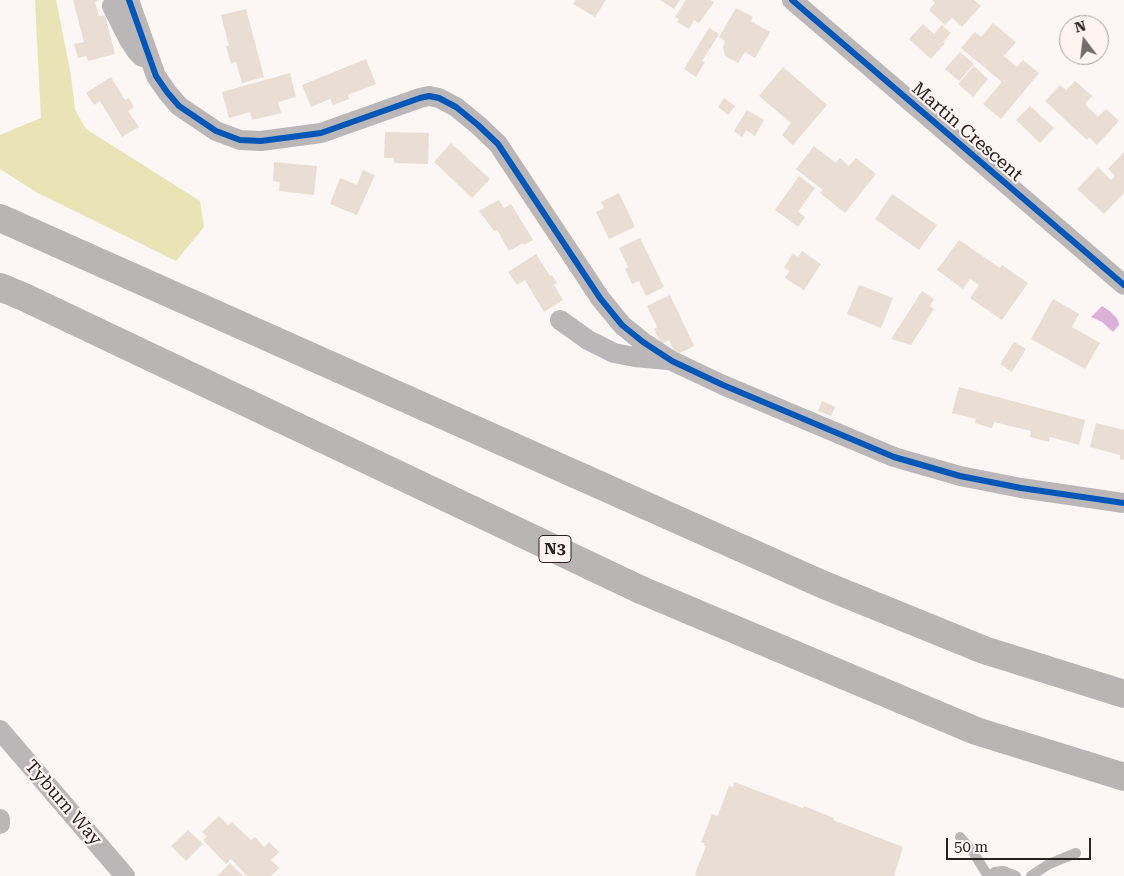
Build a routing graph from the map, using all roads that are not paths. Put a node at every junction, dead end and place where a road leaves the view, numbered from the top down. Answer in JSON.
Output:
{"nodes":[{"id":1,"x":792,"y":0,"type":"edge"},
{"id":2,"x":121,"y":3,"type":"edge"},
{"id":3,"x":0,"y":218,"type":"edge"},
{"id":4,"x":1124,"y":285,"type":"edge"},
{"id":5,"x":0,"y":287,"type":"edge"},
{"id":6,"x":560,"y":320,"type":"dead end"},
{"id":7,"x":672,"y":361,"type":"junction"},
{"id":8,"x":1124,"y":503,"type":"edge"},
{"id":9,"x":1124,"y":694,"type":"edge"},
{"id":10,"x":0,"y":730,"type":"edge"},
{"id":11,"x":1124,"y":777,"type":"edge"},
{"id":12,"x":0,"y":819,"type":"edge"},
{"id":13,"x":0,"y":824,"type":"edge"},
{"id":14,"x":960,"y":837,"type":"dead end"},
{"id":15,"x":1076,"y":852,"type":"dead end"},
{"id":16,"x":125,"y":876,"type":"edge"},
{"id":17,"x":988,"y":876,"type":"edge"},
{"id":18,"x":1016,"y":876,"type":"edge"},
{"id":19,"x":1031,"y":876,"type":"edge"}],
"edges":[{"from":1,"to":4,"type":"street","name":"Martin Crescent"},
{"from":2,"to":7,"type":"street"},
{"from":3,"to":9,"type":"highway"},
{"from":5,"to":11,"type":"highway","number":"N3"},
{"from":6,"to":7,"type":"street"},
{"from":7,"to":8,"type":"street"},
{"from":10,"to":16,"type":"street","name":"Tyburn Way"},
{"from":12,"to":13,"type":"street"},
{"from":14,"to":17,"type":"lane"},
{"from":15,"to":19,"type":"lane"},
{"from":17,"to":18,"type":"lane"}]}
